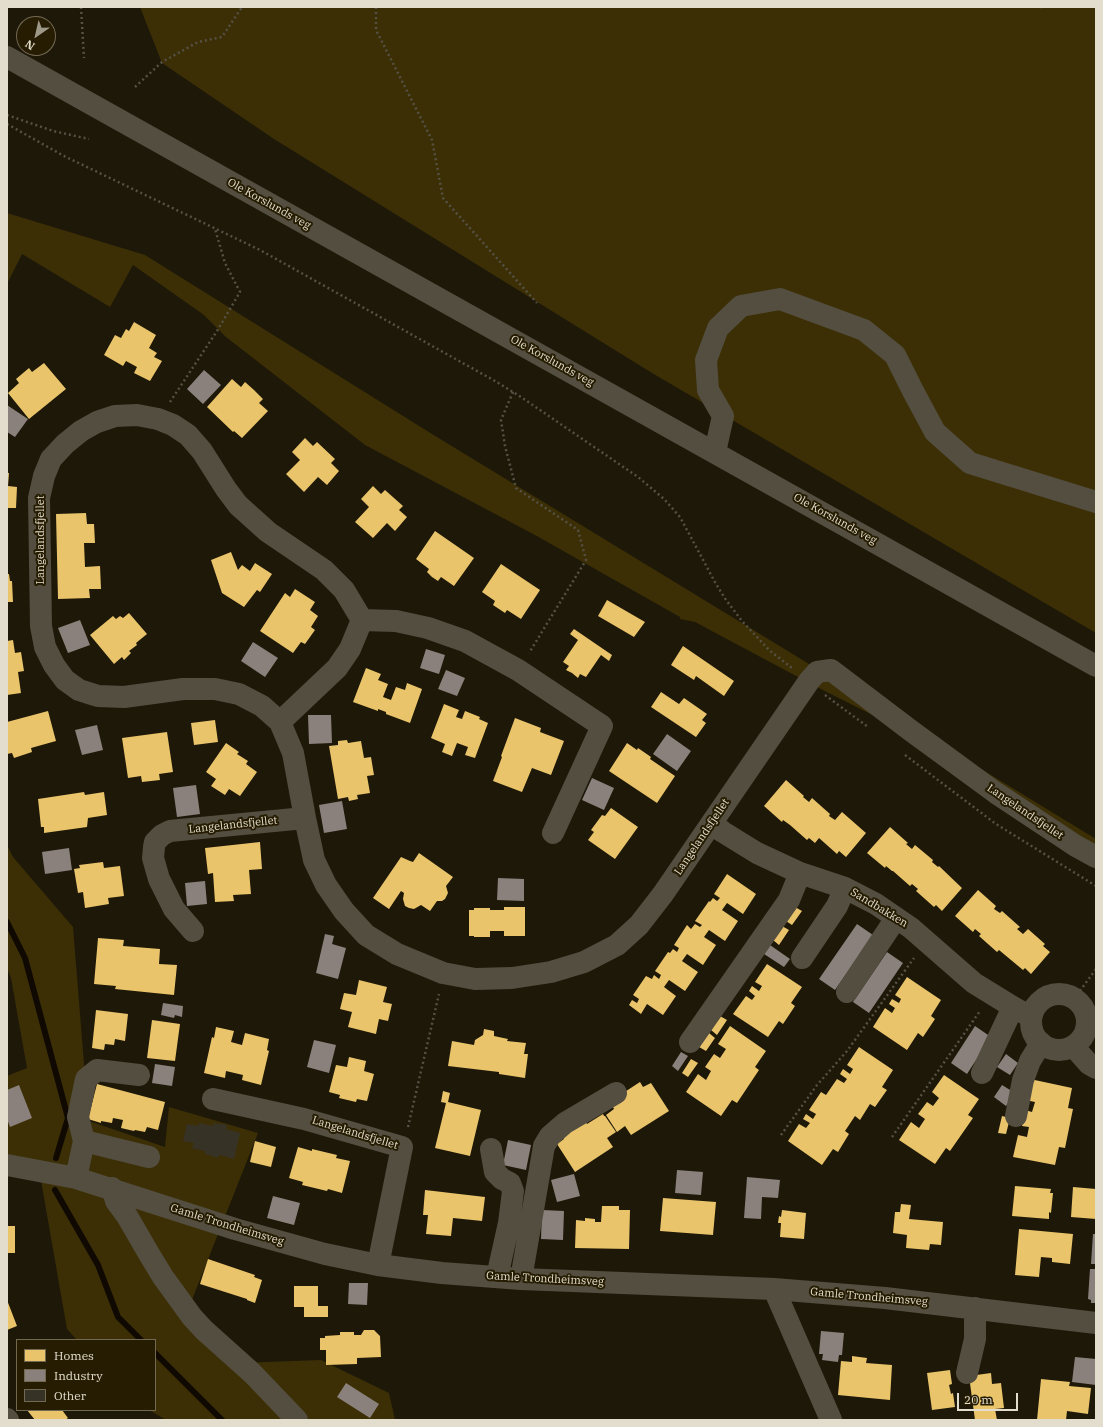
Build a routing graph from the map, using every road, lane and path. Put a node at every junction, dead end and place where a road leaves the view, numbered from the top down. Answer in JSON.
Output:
{"nodes":[{"id":1,"x":81,"y":7,"type":"edge"},
{"id":2,"x":242,"y":7,"type":"edge"},
{"id":3,"x":376,"y":7,"type":"edge"},
{"id":4,"x":1040,"y":7,"type":"edge"},
{"id":5,"x":1044,"y":7,"type":"edge"},
{"id":6,"x":7,"y":58,"type":"edge"},
{"id":7,"x":84,"y":58,"type":"dead end"},
{"id":8,"x":135,"y":87,"type":"dead end"},
{"id":9,"x":7,"y":115,"type":"edge"},
{"id":10,"x":7,"y":124,"type":"edge"},
{"id":11,"x":89,"y":139,"type":"dead end"},
{"id":12,"x":214,"y":228,"type":"junction"},
{"id":13,"x":537,"y":303,"type":"dead end"},
{"id":14,"x":513,"y":392,"type":"junction"},
{"id":15,"x":158,"y":419,"type":"junction"},
{"id":16,"x":715,"y":452,"type":"junction"},
{"id":17,"x":1096,"y":502,"type":"edge"},
{"id":18,"x":362,"y":620,"type":"junction"},
{"id":19,"x":1096,"y":666,"type":"edge"},
{"id":20,"x":518,"y":670,"type":"junction"},
{"id":21,"x":809,"y":681,"type":"junction"},
{"id":22,"x":280,"y":722,"type":"junction"},
{"id":23,"x":305,"y":818,"type":"junction"},
{"id":24,"x":712,"y":824,"type":"junction"},
{"id":25,"x":553,"y":833,"type":"dead end"},
{"id":26,"x":1096,"y":858,"type":"edge"},
{"id":27,"x":800,"y":873,"type":"junction"},
{"id":28,"x":844,"y":888,"type":"junction"},
{"id":29,"x":896,"y":918,"type":"junction"},
{"id":30,"x":193,"y":931,"type":"dead end"},
{"id":31,"x":927,"y":941,"type":"junction"},
{"id":32,"x":802,"y":958,"type":"dead end"},
{"id":33,"x":1096,"y":969,"type":"edge"},
{"id":34,"x":443,"y":973,"type":"junction"},
{"id":35,"x":847,"y":992,"type":"dead end"},
{"id":36,"x":991,"y":994,"type":"junction"},
{"id":37,"x":1074,"y":999,"type":"junction"},
{"id":38,"x":1022,"y":1012,"type":"junction"},
{"id":39,"x":1091,"y":1015,"type":"edge"},
{"id":40,"x":690,"y":1042,"type":"dead end"},
{"id":41,"x":1041,"y":1043,"type":"junction"},
{"id":42,"x":1072,"y":1046,"type":"junction"},
{"id":43,"x":1096,"y":1068,"type":"edge"},
{"id":44,"x":982,"y":1073,"type":"dead end"},
{"id":45,"x":139,"y":1075,"type":"dead end"},
{"id":46,"x":616,"y":1093,"type":"dead end"},
{"id":47,"x":213,"y":1099,"type":"dead end"},
{"id":48,"x":1016,"y":1116,"type":"dead end"},
{"id":49,"x":781,"y":1135,"type":"dead end"},
{"id":50,"x":892,"y":1137,"type":"dead end"},
{"id":51,"x":84,"y":1141,"type":"junction"},
{"id":52,"x":402,"y":1147,"type":"junction"},
{"id":53,"x":491,"y":1149,"type":"dead end"},
{"id":54,"x":149,"y":1157,"type":"dead end"},
{"id":55,"x":7,"y":1165,"type":"edge"},
{"id":56,"x":76,"y":1178,"type":"junction"},
{"id":57,"x":112,"y":1188,"type":"junction"},
{"id":58,"x":378,"y":1265,"type":"junction"},
{"id":59,"x":497,"y":1277,"type":"junction"},
{"id":60,"x":521,"y":1279,"type":"junction"},
{"id":61,"x":774,"y":1289,"type":"junction"},
{"id":62,"x":975,"y":1308,"type":"junction"},
{"id":63,"x":1096,"y":1323,"type":"edge"},
{"id":64,"x":967,"y":1373,"type":"dead end"},
{"id":65,"x":297,"y":1420,"type":"edge"},
{"id":66,"x":831,"y":1420,"type":"edge"}],
"edges":[{"from":1,"to":7,"type":"path"},
{"from":2,"to":8,"type":"path"},
{"from":3,"to":13,"type":"path"},
{"from":4,"to":5,"type":"path"},
{"from":6,"to":16,"type":"street","name":"Ole Korslunds veg"},
{"from":9,"to":11,"type":"path"},
{"from":10,"to":12,"type":"path"},
{"from":12,"to":14,"type":"path"},
{"from":12,"to":15,"type":"path"},
{"from":14,"to":20,"type":"path"},
{"from":14,"to":21,"type":"path"},
{"from":15,"to":18,"type":"street","name":"Langelandsfjellet"},
{"from":15,"to":22,"type":"street","name":"Langelandsfjellet"},
{"from":16,"to":17,"type":"street"},
{"from":16,"to":19,"type":"street","name":"Ole Korslunds veg"},
{"from":18,"to":20,"type":"street"},
{"from":18,"to":22,"type":"street"},
{"from":20,"to":25,"type":"street"},
{"from":21,"to":24,"type":"street","name":"Langelandsfjellet"},
{"from":21,"to":26,"type":"street","name":"Langelandsfjellet"},
{"from":22,"to":23,"type":"street","name":"Langelandsfjellet"},
{"from":23,"to":30,"type":"street","name":"Langelandsfjellet"},
{"from":23,"to":34,"type":"street","name":"Langelandsfjellet"},
{"from":24,"to":27,"type":"street","name":"Sandbakken"},
{"from":24,"to":34,"type":"street","name":"Langelandsfjellet"},
{"from":27,"to":28,"type":"street","name":"Sandbakken"},
{"from":27,"to":40,"type":"street"},
{"from":28,"to":29,"type":"street","name":"Sandbakken"},
{"from":28,"to":32,"type":"street"},
{"from":29,"to":31,"type":"street","name":"Sandbakken"},
{"from":29,"to":35,"type":"street"},
{"from":31,"to":36,"type":"street","name":"Sandbakken"},
{"from":31,"to":49,"type":"path"},
{"from":33,"to":37,"type":"path"},
{"from":34,"to":52,"type":"path"},
{"from":36,"to":38,"type":"street","name":"Sandbakken"},
{"from":36,"to":50,"type":"path"},
{"from":37,"to":38,"type":"street"},
{"from":37,"to":39,"type":"street"},
{"from":38,"to":41,"type":"street"},
{"from":38,"to":44,"type":"street"},
{"from":39,"to":42,"type":"street"},
{"from":41,"to":42,"type":"street"},
{"from":41,"to":48,"type":"street"},
{"from":42,"to":43,"type":"street"},
{"from":45,"to":51,"type":"street"},
{"from":46,"to":60,"type":"street"},
{"from":47,"to":52,"type":"street","name":"Langelandsfjellet"},
{"from":51,"to":54,"type":"street"},
{"from":51,"to":56,"type":"street"},
{"from":52,"to":58,"type":"street","name":"Langelandsfjellet"},
{"from":53,"to":59,"type":"street"},
{"from":55,"to":56,"type":"street","name":"Gamle Trondheimsveg"},
{"from":56,"to":57,"type":"street","name":"Gamle Trondheimsveg"},
{"from":57,"to":58,"type":"street","name":"Gamle Trondheimsveg"},
{"from":57,"to":65,"type":"street"},
{"from":58,"to":59,"type":"street","name":"Gamle Trondheimsveg"},
{"from":59,"to":60,"type":"street","name":"Gamle Trondheimsveg"},
{"from":60,"to":61,"type":"street","name":"Gamle Trondheimsveg"},
{"from":61,"to":62,"type":"street","name":"Gamle Trondheimsveg"},
{"from":61,"to":66,"type":"street"},
{"from":62,"to":63,"type":"street","name":"Gamle Trondheimsveg"},
{"from":62,"to":64,"type":"street"}]}
